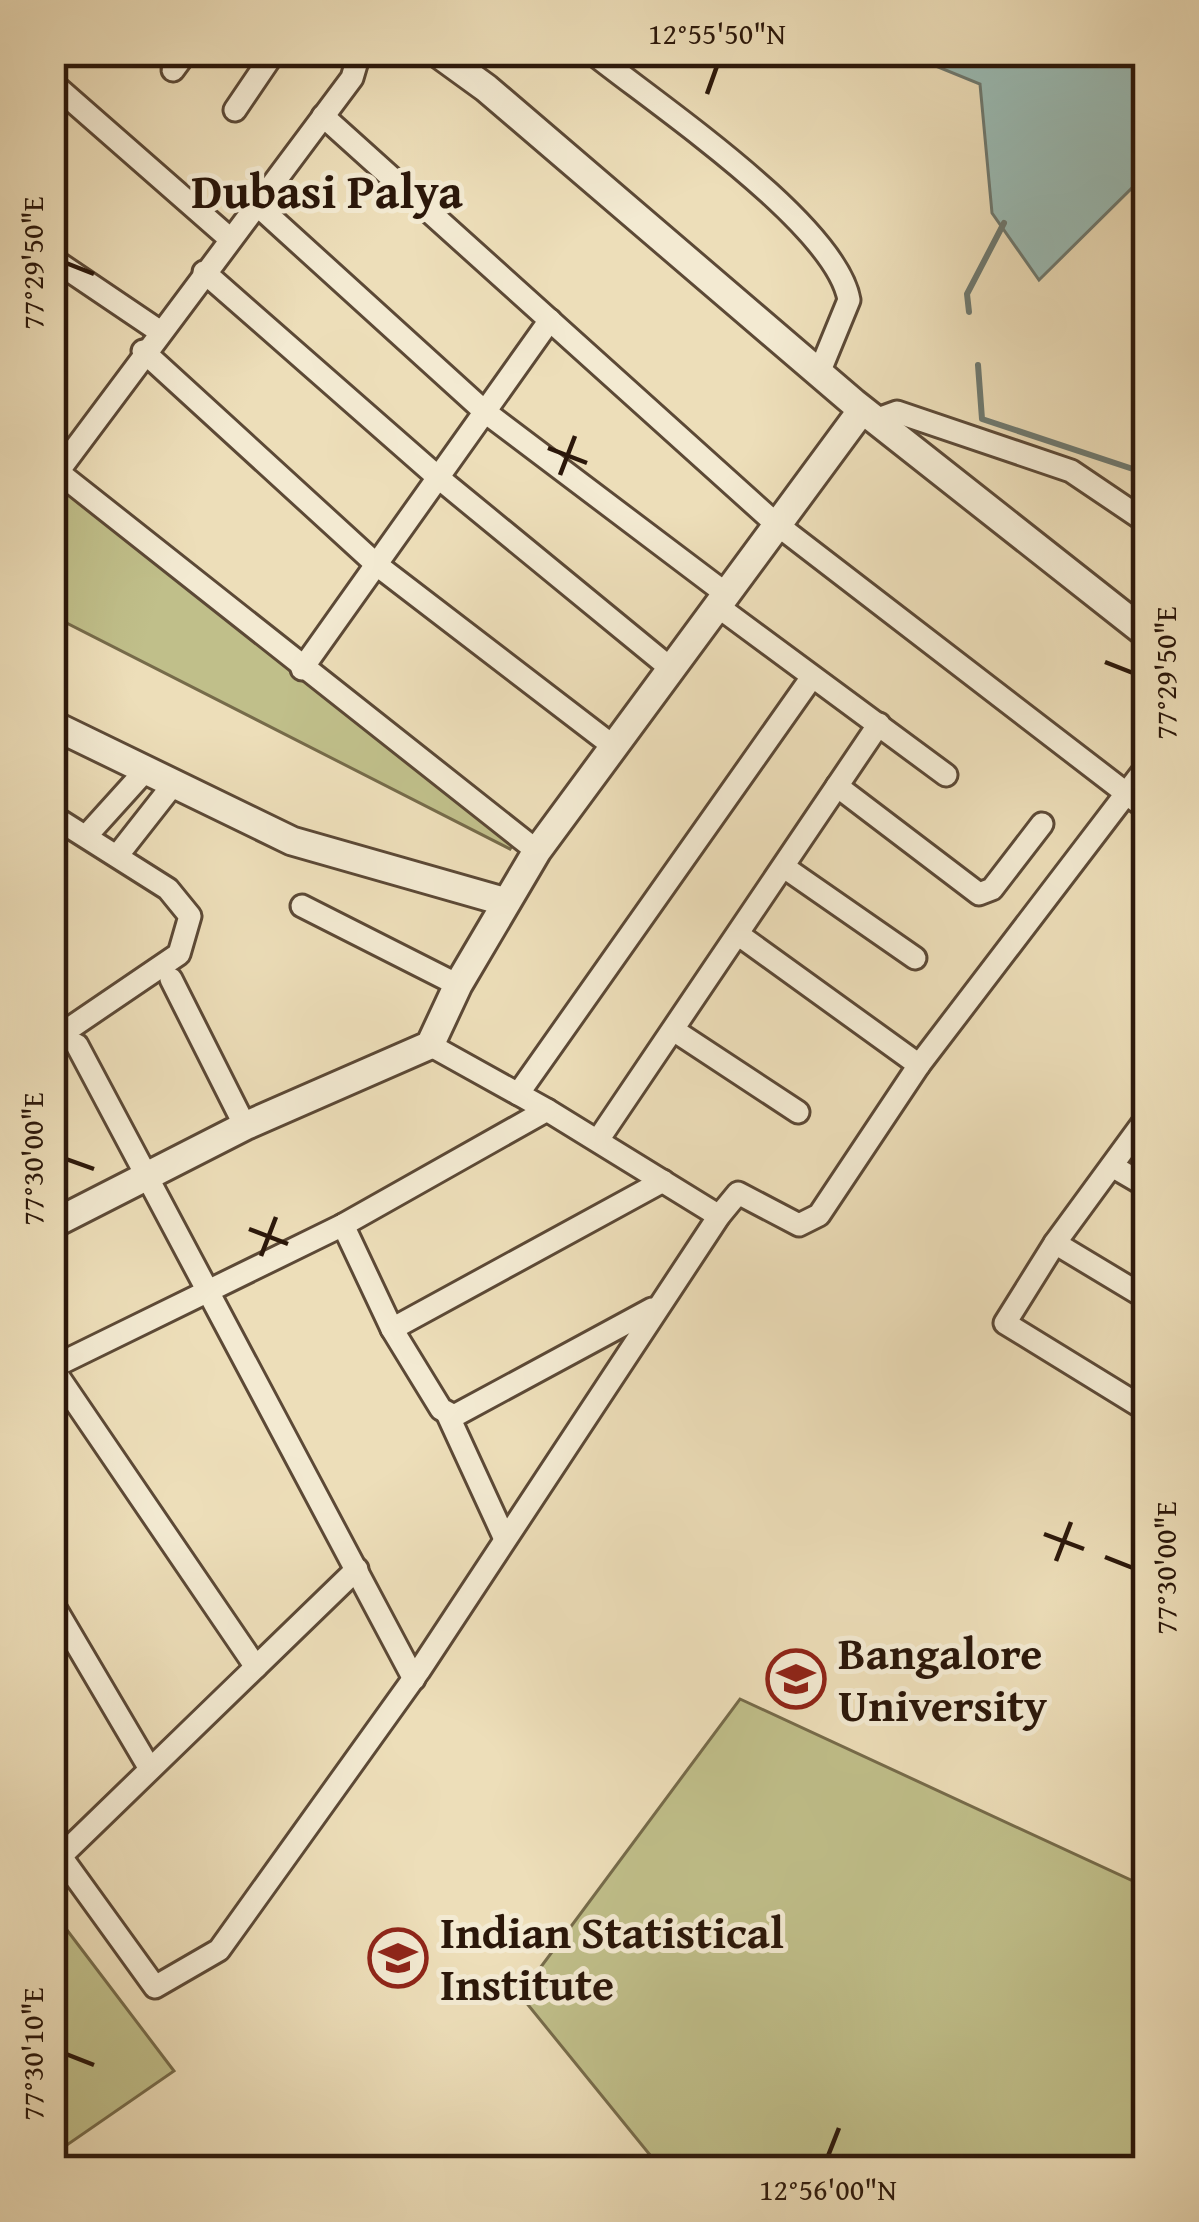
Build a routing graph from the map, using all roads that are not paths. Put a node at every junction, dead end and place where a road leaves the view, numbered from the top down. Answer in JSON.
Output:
{"nodes":[{"id":1,"x":275,"y":51,"type":"edge"},
{"id":2,"x":359,"y":51,"type":"edge"},
{"id":3,"x":435,"y":51,"type":"edge"},
{"id":4,"x":590,"y":51,"type":"edge"},
{"id":5,"x":51,"y":82,"type":"edge"},
{"id":6,"x":235,"y":110,"type":"dead end"},
{"id":7,"x":323,"y":116,"type":"junction"},
{"id":8,"x":256,"y":204,"type":"junction"},
{"id":9,"x":230,"y":238,"type":"junction"},
{"id":10,"x":51,"y":258,"type":"edge"},
{"id":11,"x":204,"y":272,"type":"junction"},
{"id":12,"x":550,"y":320,"type":"junction"},
{"id":13,"x":159,"y":331,"type":"junction"},
{"id":14,"x":143,"y":351,"type":"junction"},
{"id":15,"x":819,"y":374,"type":"junction"},
{"id":16,"x":484,"y":411,"type":"junction"},
{"id":17,"x":869,"y":415,"type":"junction"},
{"id":18,"x":55,"y":477,"type":"edge"},
{"id":19,"x":440,"y":479,"type":"junction"},
{"id":20,"x":776,"y":523,"type":"junction"},
{"id":21,"x":1148,"y":523,"type":"edge"},
{"id":22,"x":377,"y":566,"type":"junction"},
{"id":23,"x":720,"y":599,"type":"junction"},
{"id":24,"x":1148,"y":635,"type":"edge"},
{"id":25,"x":669,"y":667,"type":"junction"},
{"id":26,"x":302,"y":669,"type":"junction"},
{"id":27,"x":812,"y":677,"type":"junction"},
{"id":28,"x":51,"y":724,"type":"edge"},
{"id":29,"x":879,"y":724,"type":"junction"},
{"id":30,"x":614,"y":746,"type":"junction"},
{"id":31,"x":1148,"y":765,"type":"edge"},
{"id":32,"x":145,"y":771,"type":"junction"},
{"id":33,"x":946,"y":775,"type":"dead end"},
{"id":34,"x":172,"y":786,"type":"junction"},
{"id":35,"x":837,"y":786,"type":"junction"},
{"id":36,"x":1127,"y":793,"type":"junction"},
{"id":37,"x":1148,"y":810,"type":"edge"},
{"id":38,"x":51,"y":815,"type":"edge"},
{"id":39,"x":1042,"y":824,"type":"dead end"},
{"id":40,"x":88,"y":834,"type":"junction"},
{"id":41,"x":537,"y":851,"type":"junction"},
{"id":42,"x":117,"y":856,"type":"junction"},
{"id":43,"x":784,"y":867,"type":"junction"},
{"id":44,"x":506,"y":902,"type":"junction"},
{"id":45,"x":302,"y":906,"type":"dead end"},
{"id":46,"x":739,"y":935,"type":"junction"},
{"id":47,"x":915,"y":958,"type":"dead end"},
{"id":48,"x":171,"y":979,"type":"dead end"},
{"id":49,"x":458,"y":985,"type":"junction"},
{"id":50,"x":675,"y":1031,"type":"junction"},
{"id":51,"x":51,"y":1041,"type":"edge"},
{"id":52,"x":77,"y":1045,"type":"dead end"},
{"id":53,"x":430,"y":1046,"type":"junction"},
{"id":54,"x":919,"y":1065,"type":"junction"},
{"id":55,"x":518,"y":1094,"type":"junction"},
{"id":56,"x":548,"y":1110,"type":"junction"},
{"id":57,"x":798,"y":1112,"type":"dead end"},
{"id":58,"x":1148,"y":1116,"type":"edge"},
{"id":59,"x":245,"y":1126,"type":"junction"},
{"id":60,"x":598,"y":1140,"type":"junction"},
{"id":61,"x":1112,"y":1166,"type":"junction"},
{"id":62,"x":148,"y":1176,"type":"junction"},
{"id":63,"x":663,"y":1180,"type":"junction"},
{"id":64,"x":1148,"y":1187,"type":"edge"},
{"id":65,"x":719,"y":1216,"type":"junction"},
{"id":66,"x":51,"y":1225,"type":"edge"},
{"id":67,"x":343,"y":1225,"type":"junction"},
{"id":68,"x":1055,"y":1244,"type":"junction"},
{"id":69,"x":209,"y":1291,"type":"junction"},
{"id":70,"x":1148,"y":1299,"type":"edge"},
{"id":71,"x":656,"y":1307,"type":"junction"},
{"id":72,"x":392,"y":1329,"type":"junction"},
{"id":73,"x":51,"y":1367,"type":"edge"},
{"id":74,"x":1148,"y":1411,"type":"edge"},
{"id":75,"x":447,"y":1414,"type":"junction"},
{"id":76,"x":505,"y":1540,"type":"junction"},
{"id":77,"x":357,"y":1569,"type":"junction"},
{"id":78,"x":51,"y":1601,"type":"edge"},
{"id":79,"x":256,"y":1667,"type":"junction"},
{"id":80,"x":414,"y":1679,"type":"junction"},
{"id":81,"x":150,"y":1769,"type":"junction"},
{"id":82,"x":56,"y":1850,"type":"edge"}],
"edges":[{"from":1,"to":6,"type":"street"},
{"from":2,"to":7,"type":"street"},
{"from":3,"to":15,"type":"street"},
{"from":4,"to":15,"type":"street"},
{"from":5,"to":9,"type":"street"},
{"from":7,"to":8,"type":"street"},
{"from":7,"to":12,"type":"street"},
{"from":8,"to":9,"type":"street"},
{"from":8,"to":16,"type":"street"},
{"from":9,"to":11,"type":"street"},
{"from":10,"to":13,"type":"street"},
{"from":11,"to":13,"type":"street"},
{"from":11,"to":19,"type":"street"},
{"from":12,"to":16,"type":"street"},
{"from":12,"to":20,"type":"street"},
{"from":13,"to":14,"type":"street"},
{"from":14,"to":18,"type":"street"},
{"from":14,"to":22,"type":"street"},
{"from":15,"to":17,"type":"street"},
{"from":16,"to":19,"type":"street"},
{"from":16,"to":23,"type":"street"},
{"from":17,"to":20,"type":"street"},
{"from":17,"to":21,"type":"street"},
{"from":17,"to":24,"type":"street"},
{"from":18,"to":26,"type":"street"},
{"from":19,"to":22,"type":"street"},
{"from":19,"to":25,"type":"street"},
{"from":20,"to":23,"type":"street"},
{"from":20,"to":36,"type":"street"},
{"from":22,"to":26,"type":"street"},
{"from":22,"to":30,"type":"street"},
{"from":23,"to":25,"type":"street"},
{"from":23,"to":27,"type":"street"},
{"from":25,"to":30,"type":"street"},
{"from":26,"to":41,"type":"street"},
{"from":27,"to":29,"type":"street"},
{"from":27,"to":55,"type":"street"},
{"from":28,"to":32,"type":"street"},
{"from":29,"to":33,"type":"street"},
{"from":29,"to":35,"type":"street"},
{"from":30,"to":41,"type":"street"},
{"from":31,"to":36,"type":"street"},
{"from":32,"to":34,"type":"street"},
{"from":32,"to":40,"type":"street"},
{"from":34,"to":42,"type":"street"},
{"from":34,"to":44,"type":"street"},
{"from":35,"to":39,"type":"street"},
{"from":35,"to":43,"type":"street"},
{"from":36,"to":37,"type":"street"},
{"from":36,"to":54,"type":"street"},
{"from":38,"to":40,"type":"street"},
{"from":40,"to":42,"type":"street"},
{"from":41,"to":44,"type":"street"},
{"from":42,"to":51,"type":"street"},
{"from":43,"to":46,"type":"street"},
{"from":43,"to":47,"type":"street"},
{"from":44,"to":49,"type":"street"},
{"from":45,"to":49,"type":"street"},
{"from":46,"to":50,"type":"street"},
{"from":46,"to":54,"type":"street"},
{"from":48,"to":59,"type":"street"},
{"from":49,"to":53,"type":"street"},
{"from":50,"to":57,"type":"street"},
{"from":50,"to":60,"type":"street"},
{"from":52,"to":62,"type":"street"},
{"from":53,"to":55,"type":"street"},
{"from":53,"to":59,"type":"street"},
{"from":54,"to":65,"type":"street"},
{"from":55,"to":56,"type":"street"},
{"from":56,"to":60,"type":"street"},
{"from":56,"to":67,"type":"street"},
{"from":58,"to":61,"type":"street"},
{"from":59,"to":62,"type":"street"},
{"from":60,"to":63,"type":"street"},
{"from":61,"to":64,"type":"street"},
{"from":61,"to":68,"type":"street"},
{"from":62,"to":66,"type":"street"},
{"from":62,"to":69,"type":"street"},
{"from":63,"to":65,"type":"street"},
{"from":63,"to":72,"type":"street"},
{"from":65,"to":71,"type":"street"},
{"from":67,"to":69,"type":"street"},
{"from":67,"to":72,"type":"street"},
{"from":68,"to":70,"type":"street"},
{"from":68,"to":74,"type":"street"},
{"from":69,"to":73,"type":"street"},
{"from":69,"to":77,"type":"street"},
{"from":71,"to":75,"type":"street"},
{"from":71,"to":76,"type":"street"},
{"from":72,"to":75,"type":"street"},
{"from":73,"to":79,"type":"street"},
{"from":75,"to":76,"type":"street"},
{"from":76,"to":80,"type":"street"},
{"from":77,"to":79,"type":"street"},
{"from":77,"to":80,"type":"street"},
{"from":78,"to":81,"type":"street"},
{"from":79,"to":81,"type":"street"},
{"from":80,"to":82,"type":"street"},
{"from":81,"to":82,"type":"street"}]}
